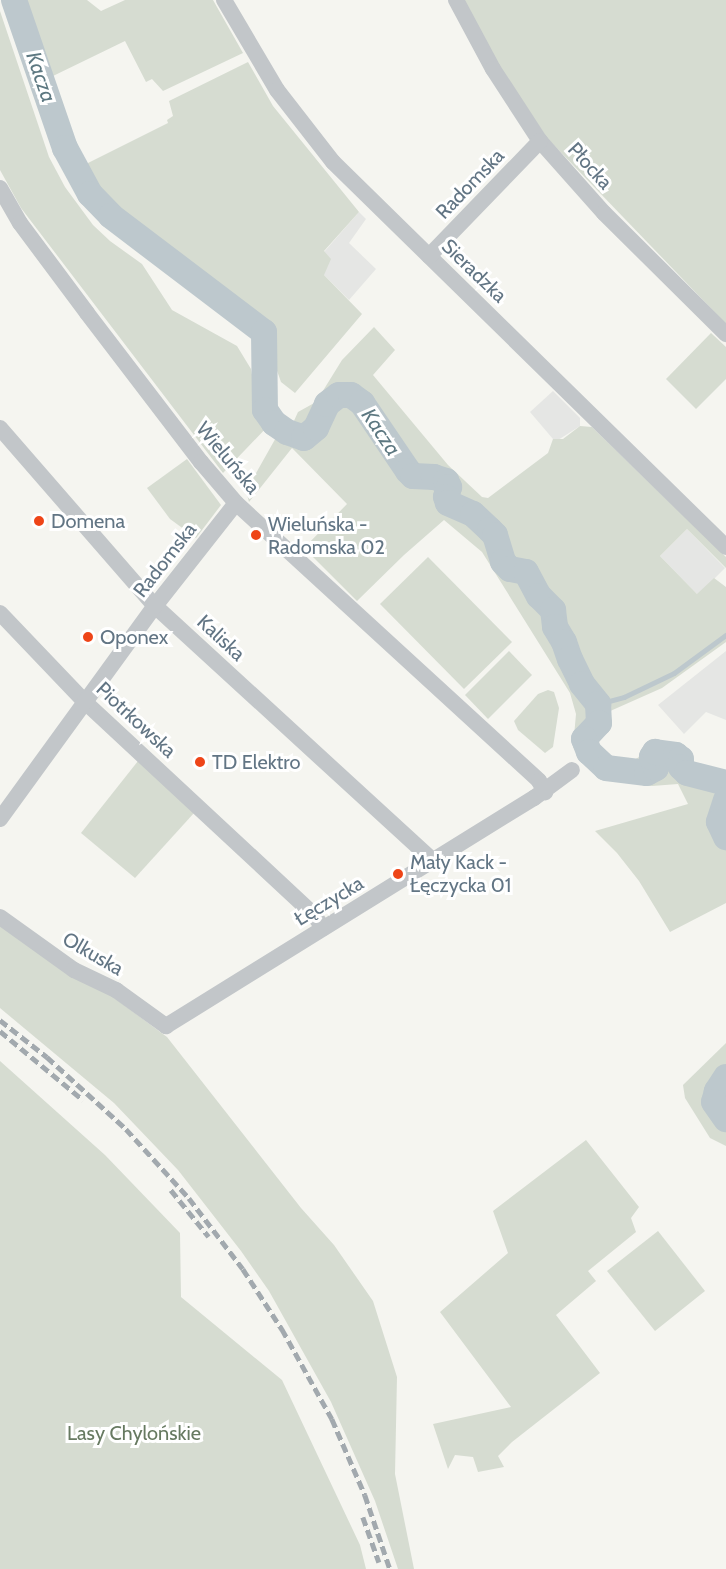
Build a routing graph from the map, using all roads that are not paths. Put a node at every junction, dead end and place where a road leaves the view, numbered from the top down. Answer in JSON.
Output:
{"nodes":[{"id":1,"x":225,"y":0,"type":"edge"},
{"id":2,"x":456,"y":0,"type":"edge"},
{"id":3,"x":540,"y":141,"type":"junction"},
{"id":4,"x":0,"y":188,"type":"edge"},
{"id":5,"x":429,"y":256,"type":"junction"},
{"id":6,"x":726,"y":334,"type":"edge"},
{"id":7,"x":0,"y":428,"type":"edge"},
{"id":8,"x":236,"y":503,"type":"junction"},
{"id":9,"x":726,"y":547,"type":"edge"},
{"id":10,"x":155,"y":606,"type":"junction"},
{"id":11,"x":0,"y":613,"type":"edge"},
{"id":12,"x":85,"y":702,"type":"junction"},
{"id":13,"x":572,"y":770,"type":"dead end"},
{"id":14,"x":545,"y":792,"type":"junction"},
{"id":15,"x":0,"y":819,"type":"edge"},
{"id":16,"x":433,"y":861,"type":"junction"},
{"id":17,"x":0,"y":917,"type":"edge"},
{"id":18,"x":324,"y":928,"type":"junction"},
{"id":19,"x":166,"y":1026,"type":"joint"}],
"edges":[{"from":1,"to":5,"type":"street","name":"Sieradzka"},
{"from":2,"to":3,"type":"street","name":"Płocka"},
{"from":3,"to":5,"type":"street","name":"Radomska"},
{"from":3,"to":6,"type":"street","name":"Płocka"},
{"from":4,"to":8,"type":"street","name":"Wieluńska"},
{"from":5,"to":9,"type":"street","name":"Sieradzka"},
{"from":7,"to":10,"type":"street","name":"Kaliska"},
{"from":8,"to":10,"type":"street","name":"Radomska"},
{"from":8,"to":14,"type":"street","name":"Wieluńska"},
{"from":10,"to":12,"type":"street","name":"Radomska"},
{"from":10,"to":16,"type":"street","name":"Kaliska"},
{"from":11,"to":12,"type":"street","name":"Piotrkowska"},
{"from":12,"to":15,"type":"street","name":"Radomska"},
{"from":12,"to":18,"type":"street","name":"Piotrkowska"},
{"from":13,"to":14,"type":"street","name":"Łęczycka"},
{"from":14,"to":16,"type":"street","name":"Łęczycka"},
{"from":16,"to":18,"type":"street","name":"Łęczycka"},
{"from":17,"to":19,"type":"street","name":"Olkuska"},
{"from":18,"to":19,"type":"street","name":"Łęczycka"}]}
